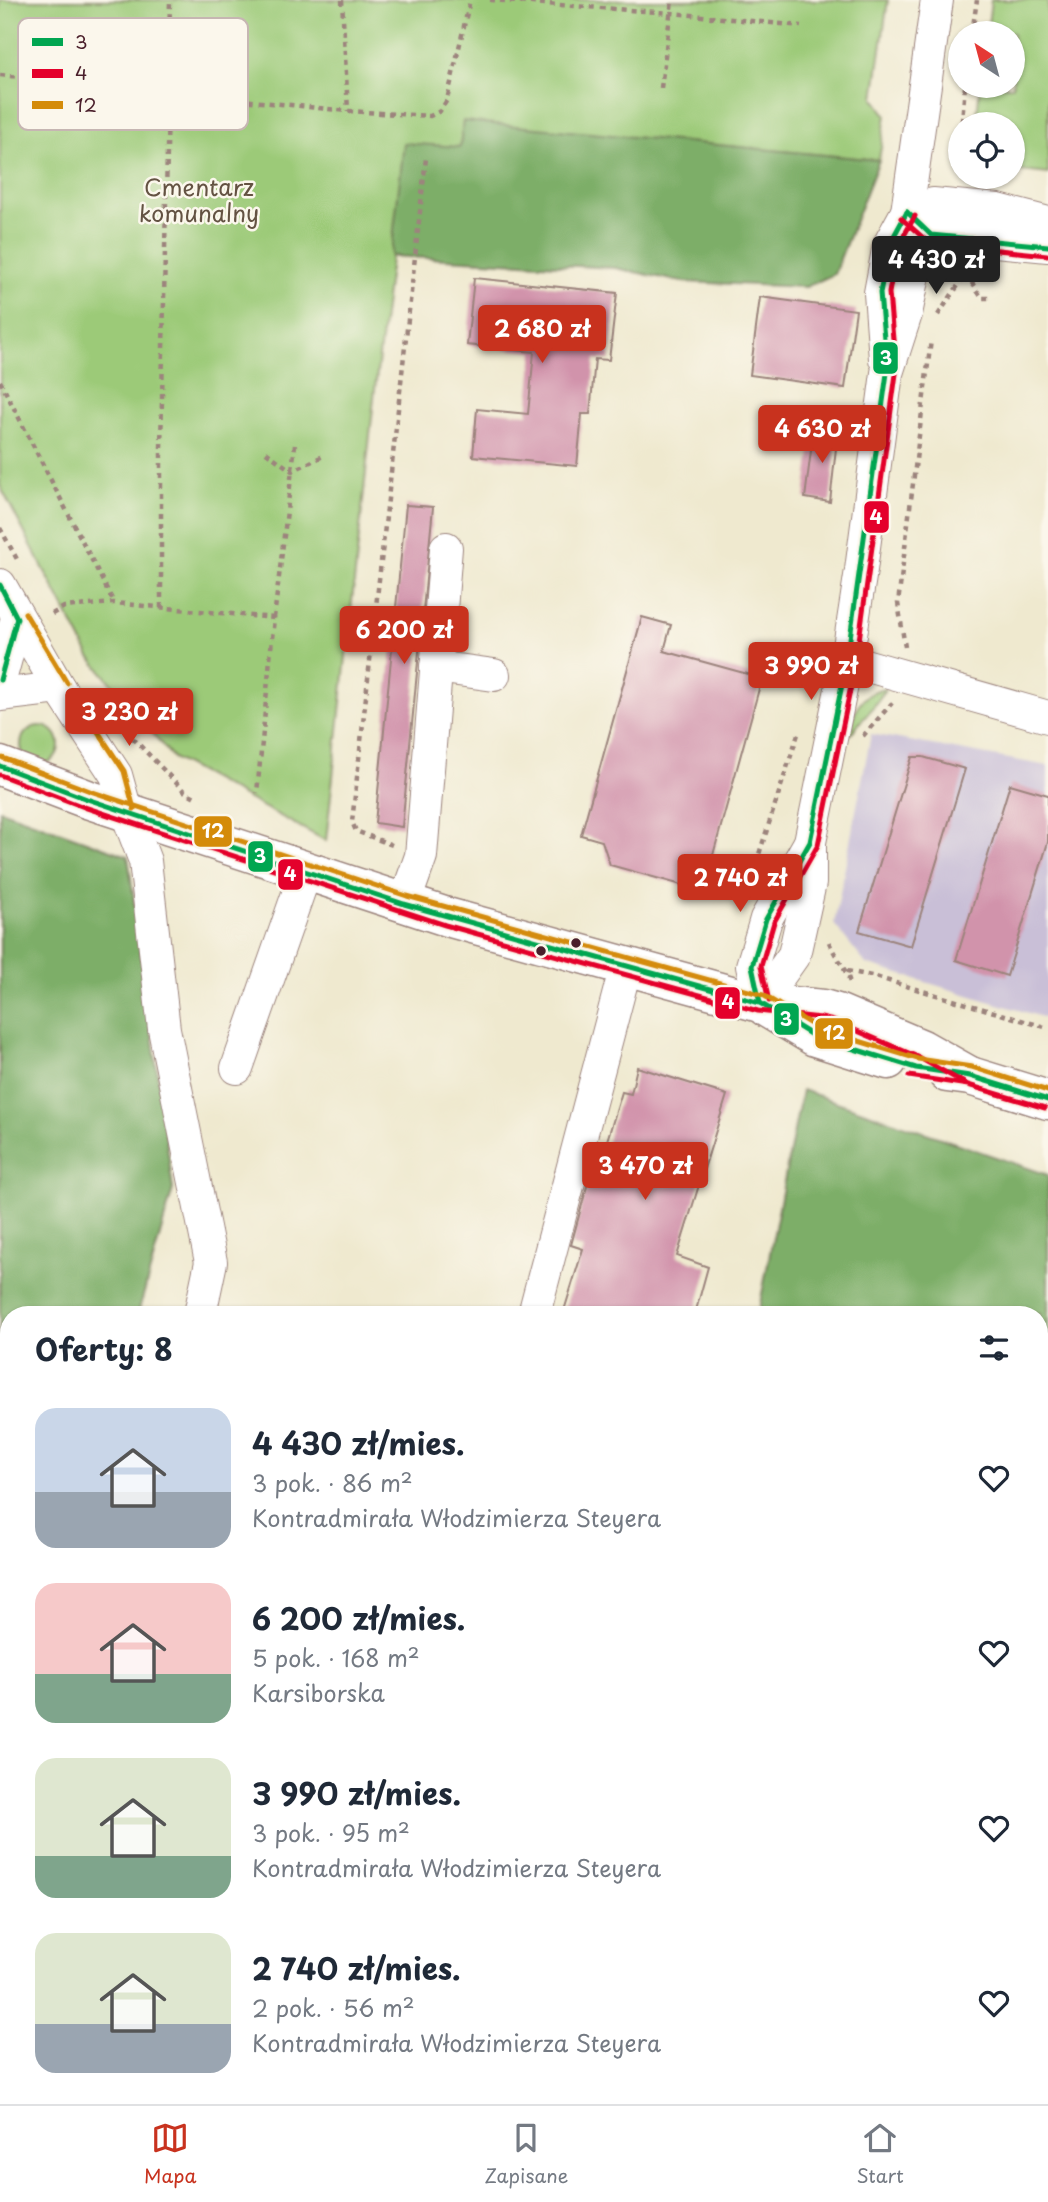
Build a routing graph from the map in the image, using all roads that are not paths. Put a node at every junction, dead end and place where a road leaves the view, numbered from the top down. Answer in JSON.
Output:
{"nodes":[{"id":1,"x":937,"y":0,"type":"edge"},
{"id":2,"x":907,"y":212,"type":"junction"},
{"id":3,"x":1048,"y":223,"type":"edge"},
{"id":4,"x":1048,"y":246,"type":"edge"},
{"id":5,"x":446,"y":548,"type":"dead end"},
{"id":6,"x":0,"y":585,"type":"edge"},
{"id":7,"x":17,"y":618,"type":"junction"},
{"id":8,"x":847,"y":660,"type":"junction"},
{"id":9,"x":436,"y":667,"type":"junction"},
{"id":10,"x":494,"y":675,"type":"dead end"},
{"id":11,"x":0,"y":680,"type":"edge"},
{"id":12,"x":59,"y":688,"type":"junction"},
{"id":13,"x":0,"y":695,"type":"edge"},
{"id":14,"x":1048,"y":717,"type":"edge"},
{"id":15,"x":0,"y":766,"type":"edge"},
{"id":16,"x":125,"y":811,"type":"junction"},
{"id":17,"x":306,"y":871,"type":"junction"},
{"id":18,"x":404,"y":904,"type":"junction"},
{"id":19,"x":626,"y":966,"type":"junction"},
{"id":20,"x":760,"y":1003,"type":"junction"},
{"id":21,"x":237,"y":1068,"type":"dead end"},
{"id":22,"x":1048,"y":1100,"type":"edge"},
{"id":23,"x":202,"y":1306,"type":"edge"},
{"id":24,"x":536,"y":1306,"type":"edge"}],
"edges":[{"from":1,"to":2,"type":"street"},
{"from":2,"to":3,"type":"street"},
{"from":2,"to":4,"type":"street"},
{"from":2,"to":8,"type":"street"},
{"from":5,"to":9,"type":"street"},
{"from":6,"to":7,"type":"street"},
{"from":7,"to":11,"type":"street"},
{"from":7,"to":12,"type":"street"},
{"from":8,"to":14,"type":"street"},
{"from":8,"to":20,"type":"street"},
{"from":9,"to":10,"type":"street"},
{"from":9,"to":18,"type":"street"},
{"from":12,"to":13,"type":"street"},
{"from":12,"to":16,"type":"street"},
{"from":15,"to":16,"type":"main road"},
{"from":16,"to":17,"type":"main road"},
{"from":16,"to":23,"type":"street"},
{"from":17,"to":18,"type":"main road"},
{"from":17,"to":21,"type":"street"},
{"from":18,"to":19,"type":"main road"},
{"from":19,"to":20,"type":"main road"},
{"from":19,"to":24,"type":"street"},
{"from":20,"to":22,"type":"main road"}]}
